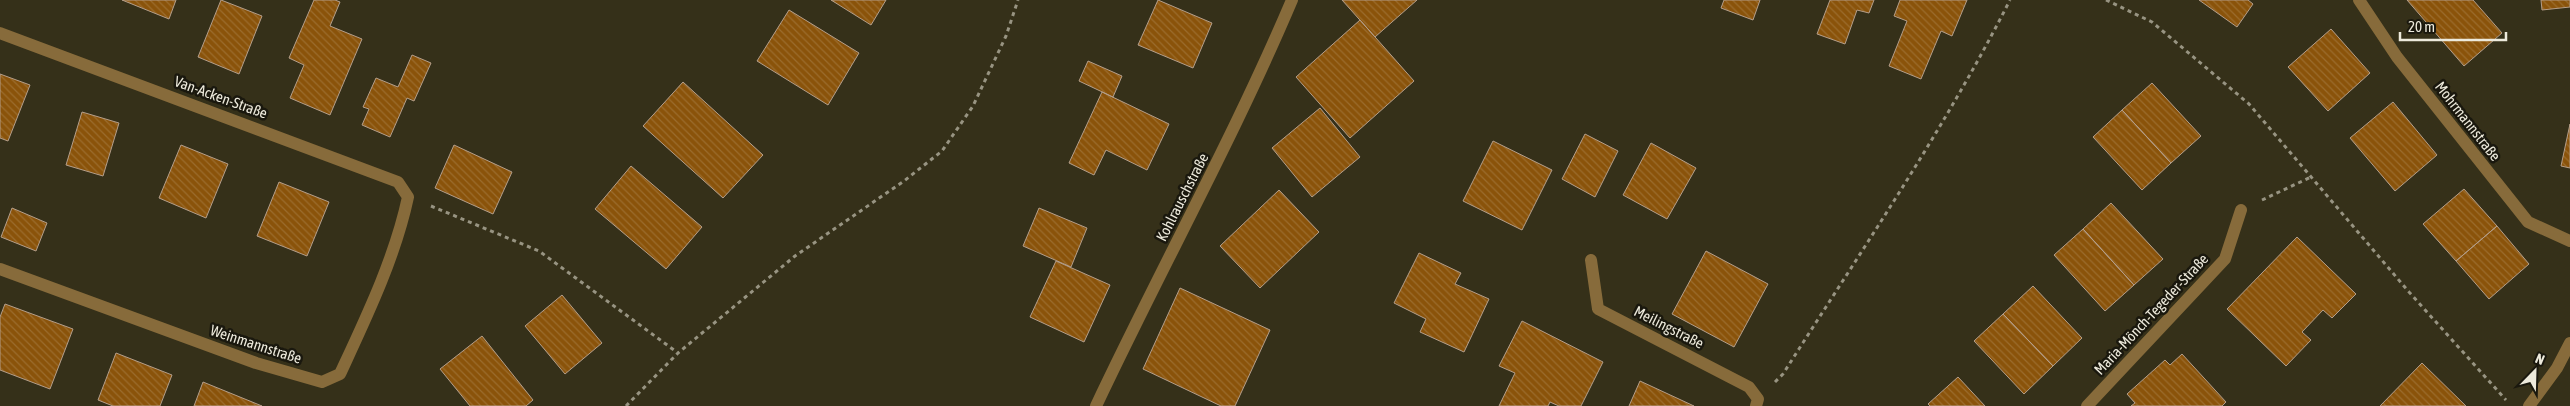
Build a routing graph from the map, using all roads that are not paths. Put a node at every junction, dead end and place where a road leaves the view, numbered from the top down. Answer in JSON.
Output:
{"nodes":[{"id":1,"x":1292,"y":0,"type":"edge"},
{"id":2,"x":2359,"y":0,"type":"edge"},
{"id":3,"x":0,"y":33,"type":"edge"},
{"id":4,"x":2241,"y":210,"type":"road end"},
{"id":5,"x":404,"y":213,"type":"joint"},
{"id":6,"x":2570,"y":241,"type":"edge"},
{"id":7,"x":1591,"y":260,"type":"dead end"},
{"id":8,"x":0,"y":269,"type":"edge"},
{"id":9,"x":2570,"y":343,"type":"edge"},
{"id":10,"x":1757,"y":402,"type":"edge"},
{"id":11,"x":1096,"y":406,"type":"edge"},
{"id":12,"x":2087,"y":406,"type":"edge"},
{"id":13,"x":2529,"y":406,"type":"edge"}],
"edges":[{"from":1,"to":11,"type":"street","name":"Kohlrauschstraße"},
{"from":2,"to":6,"type":"street","name":"Mohrmannstraße"},
{"from":3,"to":5,"type":"street","name":"Van-Acken-Straße"},
{"from":4,"to":12,"type":"street","name":"Maria-Mönch-Tegeder-Straße"},
{"from":5,"to":8,"type":"street","name":"Weinmannstraße"},
{"from":7,"to":10,"type":"street","name":"Meilingstraße"},
{"from":9,"to":13,"type":"street"}]}
